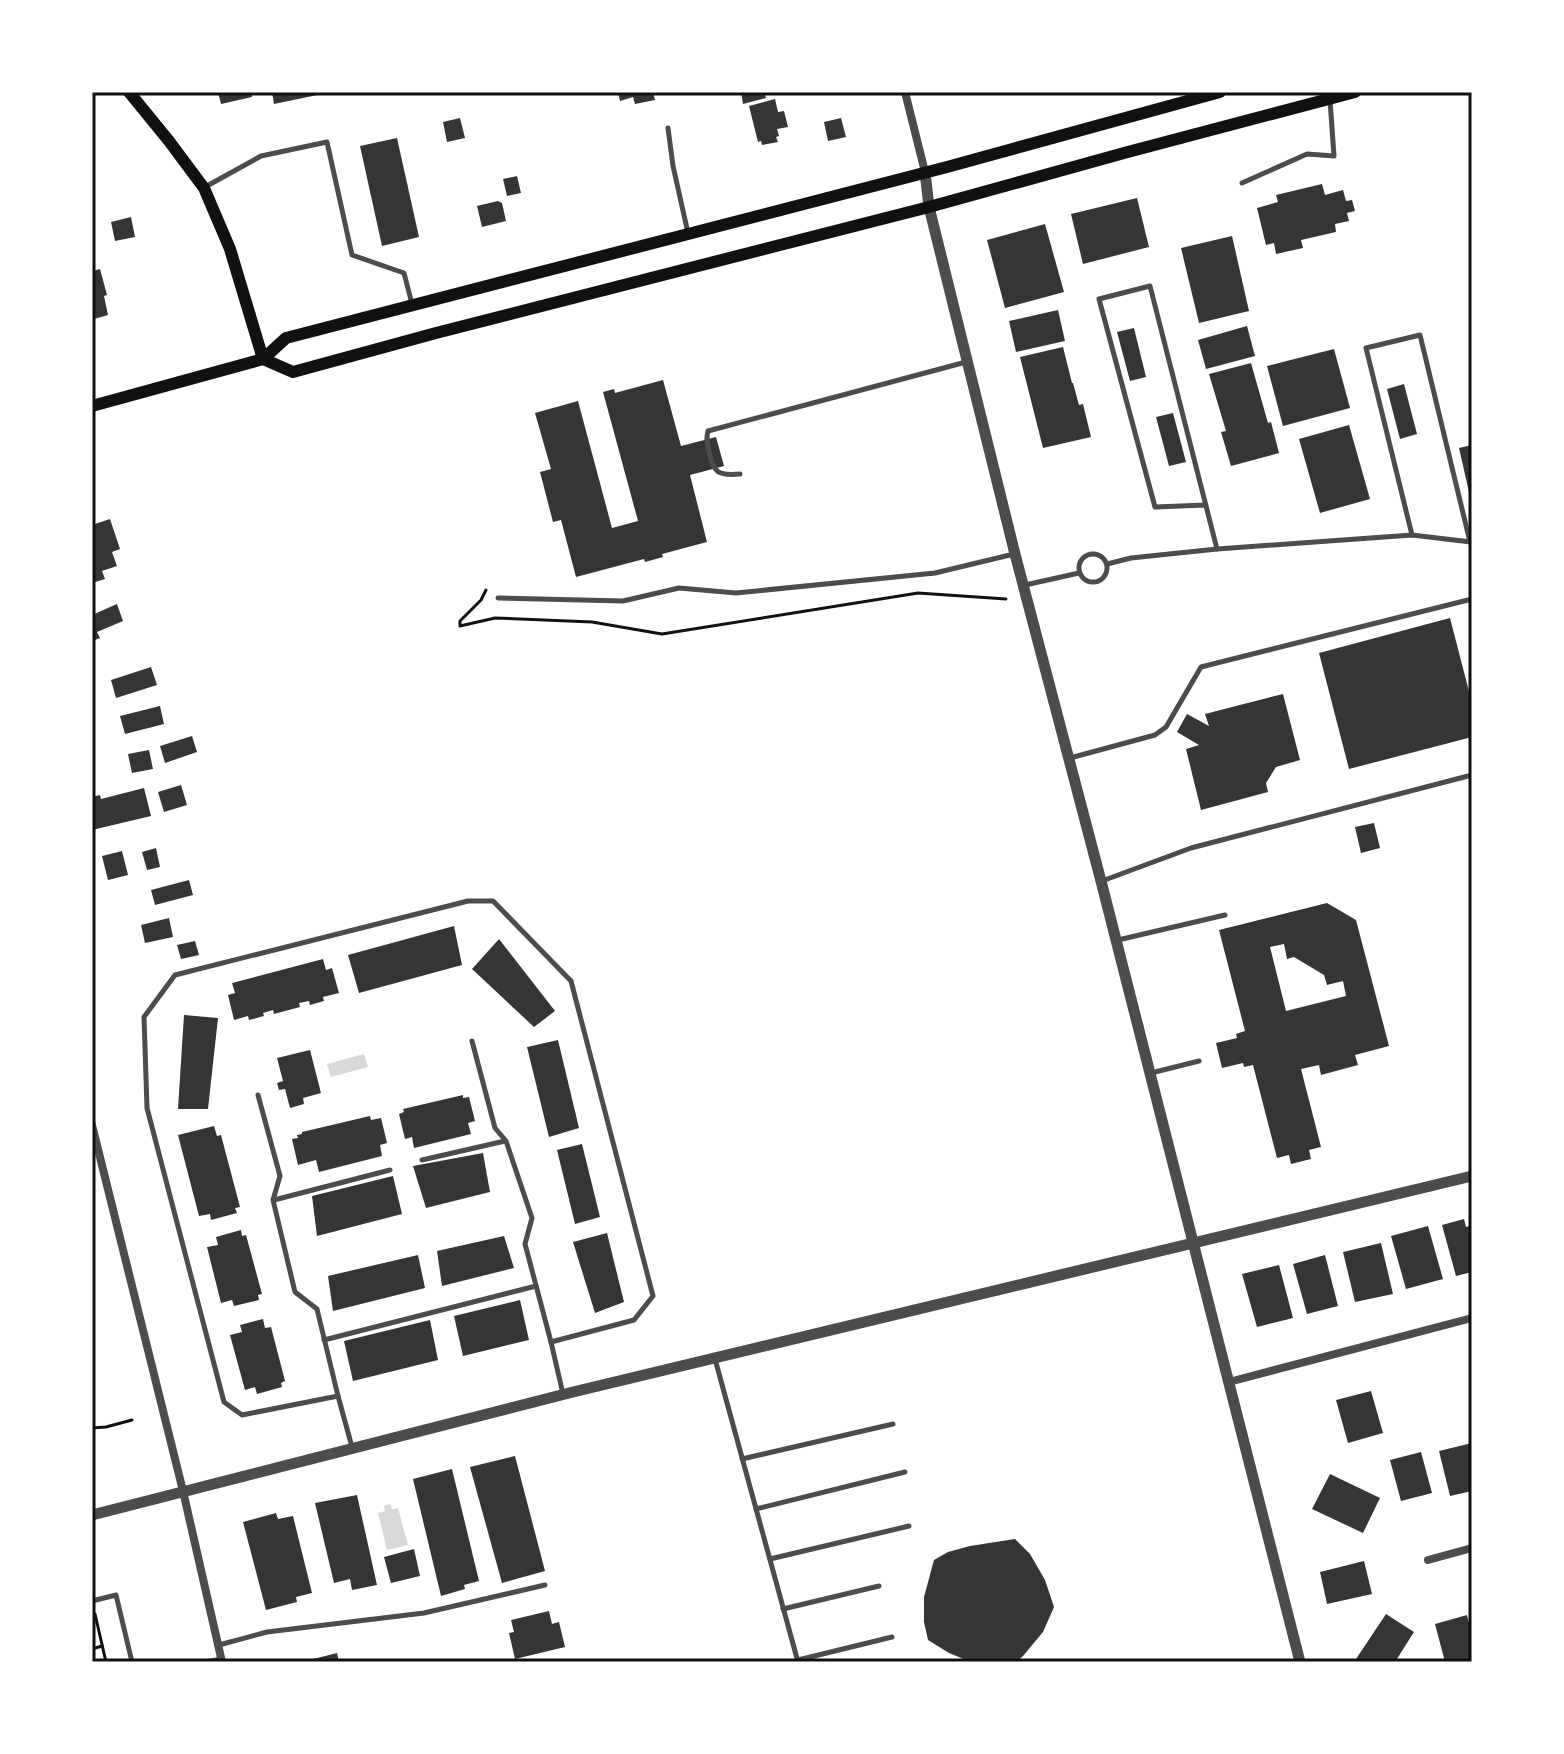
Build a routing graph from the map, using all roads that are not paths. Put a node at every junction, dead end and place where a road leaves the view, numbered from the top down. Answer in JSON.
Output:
{"nodes":[{"id":1,"x":129,"y":92,"type":"edge"},
{"id":2,"x":905,"y":92,"type":"edge"},
{"id":3,"x":1220,"y":92,"type":"edge"},
{"id":4,"x":1355,"y":92,"type":"edge"},
{"id":5,"x":1330,"y":99,"type":"junction"},
{"id":6,"x":668,"y":128,"type":"dead end"},
{"id":7,"x":925,"y":172,"type":"junction"},
{"id":8,"x":1242,"y":183,"type":"dead end"},
{"id":9,"x":204,"y":188,"type":"junction"},
{"id":10,"x":929,"y":207,"type":"junction"},
{"id":11,"x":688,"y":234,"type":"junction"},
{"id":12,"x":412,"y":305,"type":"junction"},
{"id":13,"x":263,"y":359,"type":"junction"},
{"id":14,"x":967,"y":362,"type":"junction"},
{"id":15,"x":92,"y":406,"type":"edge"},
{"id":16,"x":740,"y":474,"type":"dead end"},
{"id":17,"x":1206,"y":505,"type":"junction"},
{"id":18,"x":1412,"y":535,"type":"junction"},
{"id":19,"x":1471,"y":542,"type":"edge"},
{"id":20,"x":1217,"y":549,"type":"junction"},
{"id":21,"x":1015,"y":554,"type":"junction"},
{"id":22,"x":1107,"y":564,"type":"junction"},
{"id":23,"x":1079,"y":573,"type":"junction"},
{"id":24,"x":1024,"y":586,"type":"junction"},
{"id":25,"x":498,"y":598,"type":"dead end"},
{"id":26,"x":1472,"y":599,"type":"edge"},
{"id":27,"x":1068,"y":759,"type":"junction"},
{"id":28,"x":1472,"y":775,"type":"edge"},
{"id":29,"x":1101,"y":881,"type":"junction"},
{"id":30,"x":1225,"y":915,"type":"dead end"},
{"id":31,"x":1117,"y":941,"type":"junction"},
{"id":32,"x":472,"y":1041,"type":"dead end"},
{"id":33,"x":1199,"y":1061,"type":"dead end"},
{"id":34,"x":1150,"y":1073,"type":"junction"},
{"id":35,"x":258,"y":1095,"type":"dead end"},
{"id":36,"x":92,"y":1126,"type":"edge"},
{"id":37,"x":506,"y":1141,"type":"junction"},
{"id":38,"x":422,"y":1160,"type":"dead end"},
{"id":39,"x":390,"y":1170,"type":"dead end"},
{"id":40,"x":1472,"y":1176,"type":"edge"},
{"id":41,"x":273,"y":1200,"type":"junction"},
{"id":42,"x":1194,"y":1243,"type":"junction"},
{"id":43,"x":536,"y":1286,"type":"junction"},
{"id":44,"x":1472,"y":1318,"type":"edge"},
{"id":45,"x":324,"y":1340,"type":"junction"},
{"id":46,"x":551,"y":1342,"type":"junction"},
{"id":47,"x":715,"y":1358,"type":"junction"},
{"id":48,"x":1229,"y":1382,"type":"junction"},
{"id":49,"x":563,"y":1395,"type":"junction"},
{"id":50,"x":338,"y":1396,"type":"junction"},
{"id":51,"x":893,"y":1424,"type":"dead end"},
{"id":52,"x":352,"y":1449,"type":"junction"},
{"id":53,"x":742,"y":1459,"type":"junction"},
{"id":54,"x":905,"y":1472,"type":"dead end"},
{"id":55,"x":183,"y":1491,"type":"junction"},
{"id":56,"x":756,"y":1509,"type":"junction"},
{"id":57,"x":92,"y":1515,"type":"edge"},
{"id":58,"x":909,"y":1526,"type":"dead end"},
{"id":59,"x":1472,"y":1548,"type":"edge"},
{"id":60,"x":770,"y":1559,"type":"junction"},
{"id":61,"x":1428,"y":1560,"type":"dead end"},
{"id":62,"x":545,"y":1585,"type":"dead end"},
{"id":63,"x":879,"y":1586,"type":"dead end"},
{"id":64,"x":92,"y":1601,"type":"edge"},
{"id":65,"x":783,"y":1609,"type":"junction"},
{"id":66,"x":892,"y":1637,"type":"dead end"},
{"id":67,"x":219,"y":1645,"type":"junction"},
{"id":68,"x":222,"y":1660,"type":"edge"},
{"id":69,"x":798,"y":1661,"type":"edge"},
{"id":70,"x":132,"y":1662,"type":"edge"},
{"id":71,"x":206,"y":1662,"type":"edge"},
{"id":72,"x":1300,"y":1662,"type":"edge"}],
"edges":[{"from":1,"to":9,"type":"main road"},
{"from":2,"to":7,"type":"street"},
{"from":3,"to":7,"type":"main road"},
{"from":4,"to":5,"type":"main road"},
{"from":5,"to":8,"type":"lane"},
{"from":5,"to":10,"type":"main road"},
{"from":6,"to":11,"type":"lane"},
{"from":7,"to":10,"type":"street"},
{"from":7,"to":11,"type":"main road"},
{"from":9,"to":12,"type":"lane"},
{"from":9,"to":13,"type":"main road"},
{"from":10,"to":13,"type":"main road"},
{"from":10,"to":14,"type":"street"},
{"from":11,"to":12,"type":"main road"},
{"from":12,"to":13,"type":"main road"},
{"from":13,"to":15,"type":"main road"},
{"from":14,"to":16,"type":"lane"},
{"from":14,"to":21,"type":"street"},
{"from":17,"to":17,"type":"lane"},
{"from":17,"to":20,"type":"lane"},
{"from":18,"to":19,"type":"lane"},
{"from":18,"to":19,"type":"lane"},
{"from":18,"to":20,"type":"lane"},
{"from":20,"to":22,"type":"lane"},
{"from":21,"to":24,"type":"street"},
{"from":21,"to":25,"type":"lane"},
{"from":22,"to":23,"type":"lane"},
{"from":22,"to":23,"type":"lane"},
{"from":23,"to":24,"type":"lane"},
{"from":24,"to":27,"type":"street"},
{"from":26,"to":27,"type":"lane"},
{"from":27,"to":29,"type":"street"},
{"from":28,"to":29,"type":"lane"},
{"from":29,"to":31,"type":"street"},
{"from":30,"to":31,"type":"lane"},
{"from":31,"to":34,"type":"street"},
{"from":32,"to":37,"type":"lane"},
{"from":33,"to":34,"type":"lane"},
{"from":34,"to":42,"type":"street"},
{"from":35,"to":41,"type":"lane"},
{"from":36,"to":55,"type":"street"},
{"from":37,"to":38,"type":"lane"},
{"from":37,"to":43,"type":"lane"},
{"from":39,"to":41,"type":"lane"},
{"from":40,"to":42,"type":"street"},
{"from":41,"to":45,"type":"lane"},
{"from":42,"to":47,"type":"street"},
{"from":42,"to":48,"type":"street"},
{"from":43,"to":45,"type":"lane"},
{"from":43,"to":46,"type":"lane"},
{"from":44,"to":48,"type":"street"},
{"from":45,"to":50,"type":"lane"},
{"from":46,"to":49,"type":"lane"},
{"from":46,"to":50,"type":"lane"},
{"from":47,"to":49,"type":"street"},
{"from":47,"to":53,"type":"lane"},
{"from":48,"to":72,"type":"street"},
{"from":49,"to":52,"type":"street"},
{"from":50,"to":52,"type":"lane"},
{"from":51,"to":53,"type":"lane"},
{"from":52,"to":55,"type":"street"},
{"from":53,"to":56,"type":"lane"},
{"from":54,"to":56,"type":"lane"},
{"from":55,"to":57,"type":"street"},
{"from":55,"to":67,"type":"street"},
{"from":56,"to":60,"type":"lane"},
{"from":58,"to":60,"type":"lane"},
{"from":59,"to":61,"type":"street"},
{"from":60,"to":65,"type":"lane"},
{"from":62,"to":67,"type":"lane"},
{"from":63,"to":65,"type":"lane"},
{"from":64,"to":70,"type":"lane"},
{"from":65,"to":69,"type":"lane"},
{"from":66,"to":69,"type":"lane"},
{"from":67,"to":68,"type":"street"},
{"from":68,"to":71,"type":"lane"}]}
